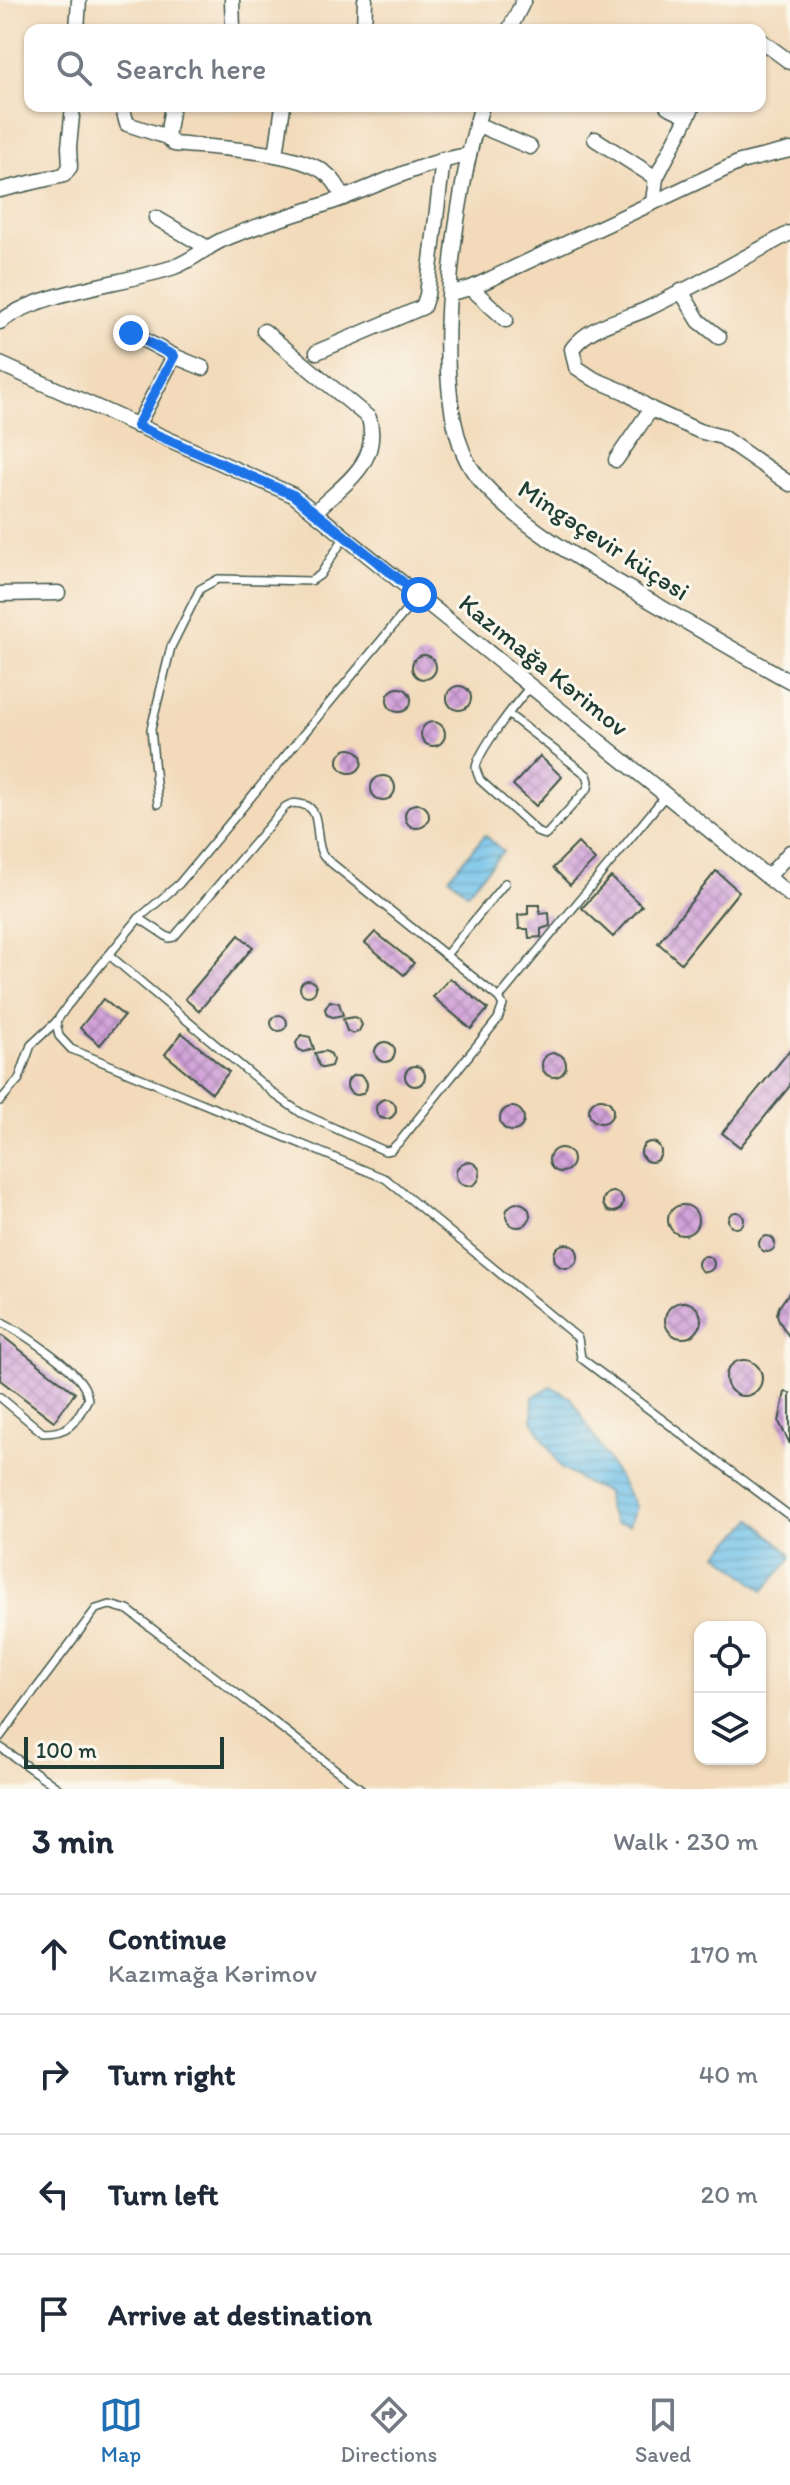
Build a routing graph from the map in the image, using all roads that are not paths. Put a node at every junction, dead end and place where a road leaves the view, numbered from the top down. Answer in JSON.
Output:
{"nodes":[{"id":1,"x":79,"y":0,"type":"edge"},
{"id":2,"x":232,"y":0,"type":"edge"},
{"id":3,"x":365,"y":0,"type":"edge"},
{"id":4,"x":524,"y":0,"type":"edge"},
{"id":5,"x":77,"y":24,"type":"edge"},
{"id":6,"x":233,"y":24,"type":"edge"},
{"id":7,"x":364,"y":24,"type":"edge"},
{"id":8,"x":512,"y":24,"type":"edge"},
{"id":9,"x":766,"y":44,"type":"edge"},
{"id":10,"x":790,"y":62,"type":"edge"},
{"id":11,"x":72,"y":112,"type":"edge"},
{"id":12,"x":124,"y":112,"type":"edge"},
{"id":13,"x":171,"y":112,"type":"edge"},
{"id":14,"x":282,"y":112,"type":"edge"},
{"id":15,"x":480,"y":112,"type":"edge"},
{"id":16,"x":689,"y":112,"type":"edge"},
{"id":17,"x":476,"y":124,"type":"junction"},
{"id":18,"x":167,"y":137,"type":"junction"},
{"id":19,"x":595,"y":139,"type":"dead end"},
{"id":20,"x":530,"y":147,"type":"dead end"},
{"id":21,"x":790,"y":150,"type":"edge"},
{"id":22,"x":276,"y":155,"type":"junction"},
{"id":23,"x":469,"y":155,"type":"junction"},
{"id":24,"x":443,"y":159,"type":"junction"},
{"id":25,"x":656,"y":178,"type":"junction"},
{"id":26,"x":0,"y":190,"type":"edge"},
{"id":27,"x":344,"y":198,"type":"junction"},
{"id":28,"x":653,"y":202,"type":"junction"},
{"id":29,"x":156,"y":218,"type":"dead end"},
{"id":30,"x":790,"y":233,"type":"edge"},
{"id":31,"x":208,"y":248,"type":"junction"},
{"id":32,"x":471,"y":288,"type":"junction"},
{"id":33,"x":681,"y":291,"type":"junction"},
{"id":34,"x":451,"y":293,"type":"junction"},
{"id":35,"x":506,"y":320,"type":"dead end"},
{"id":36,"x":0,"y":322,"type":"edge"},
{"id":37,"x":264,"y":331,"type":"dead end"},
{"id":38,"x":131,"y":333,"type":"dead end"},
{"id":39,"x":719,"y":337,"type":"dead end"},
{"id":40,"x":317,"y":352,"type":"dead end"},
{"id":41,"x":174,"y":356,"type":"junction"},
{"id":42,"x":0,"y":364,"type":"edge"},
{"id":43,"x":203,"y":368,"type":"dead end"},
{"id":44,"x":651,"y":409,"type":"junction"},
{"id":45,"x":137,"y":426,"type":"junction"},
{"id":46,"x":616,"y":460,"type":"dead end"},
{"id":47,"x":790,"y":484,"type":"edge"},
{"id":48,"x":316,"y":511,"type":"junction"},
{"id":49,"x":346,"y":536,"type":"junction"},
{"id":50,"x":58,"y":593,"type":"dead end"},
{"id":51,"x":0,"y":594,"type":"edge"},
{"id":52,"x":419,"y":595,"type":"junction"},
{"id":53,"x":790,"y":681,"type":"edge"},
{"id":54,"x":531,"y":686,"type":"junction"},
{"id":55,"x":508,"y":714,"type":"junction"},
{"id":56,"x":666,"y":795,"type":"junction"},
{"id":57,"x":158,"y":804,"type":"dead end"},
{"id":58,"x":790,"y":852,"type":"edge"},
{"id":59,"x":768,"y":877,"type":"junction"},
{"id":60,"x":505,"y":883,"type":"dead end"},
{"id":61,"x":790,"y":895,"type":"edge"},
{"id":62,"x":139,"y":918,"type":"junction"},
{"id":63,"x":109,"y":955,"type":"junction"},
{"id":64,"x":446,"y":955,"type":"junction"},
{"id":65,"x":499,"y":998,"type":"junction"},
{"id":66,"x":56,"y":1022,"type":"junction"},
{"id":67,"x":0,"y":1101,"type":"edge"},
{"id":68,"x":0,"y":1321,"type":"edge"},
{"id":69,"x":0,"y":1397,"type":"edge"},
{"id":70,"x":790,"y":1516,"type":"edge"},
{"id":71,"x":0,"y":1737,"type":"edge"},
{"id":72,"x":0,"y":1747,"type":"edge"},
{"id":73,"x":59,"y":1789,"type":"edge"},
{"id":74,"x":361,"y":1789,"type":"edge"}],
"edges":[{"from":1,"to":5,"type":"street"},
{"from":2,"to":6,"type":"street"},
{"from":3,"to":7,"type":"street"},
{"from":4,"to":8,"type":"street"},
{"from":9,"to":10,"type":"street"},
{"from":11,"to":26,"type":"street"},
{"from":12,"to":18,"type":"street"},
{"from":13,"to":18,"type":"street"},
{"from":14,"to":22,"type":"street"},
{"from":15,"to":17,"type":"street","name":"Mingəçevir küçəsi"},
{"from":16,"to":25,"type":"street"},
{"from":17,"to":20,"type":"street"},
{"from":17,"to":23,"type":"street","name":"Mingəçevir küçəsi"},
{"from":18,"to":22,"type":"street"},
{"from":19,"to":25,"type":"street"},
{"from":21,"to":28,"type":"street"},
{"from":22,"to":27,"type":"street"},
{"from":23,"to":24,"type":"street"},
{"from":23,"to":34,"type":"street","name":"Mingəçevir küçəsi"},
{"from":24,"to":27,"type":"street"},
{"from":24,"to":40,"type":"street"},
{"from":25,"to":28,"type":"street"},
{"from":27,"to":31,"type":"street"},
{"from":28,"to":32,"type":"street"},
{"from":29,"to":31,"type":"street"},
{"from":30,"to":33,"type":"street"},
{"from":31,"to":36,"type":"street"},
{"from":32,"to":34,"type":"street"},
{"from":32,"to":35,"type":"street"},
{"from":33,"to":39,"type":"street"},
{"from":33,"to":44,"type":"street"},
{"from":34,"to":53,"type":"street","name":"Mingəçevir küçəsi"},
{"from":37,"to":48,"type":"street"},
{"from":38,"to":41,"type":"street"},
{"from":41,"to":43,"type":"street"},
{"from":41,"to":45,"type":"street"},
{"from":42,"to":45,"type":"street","name":"Kazımağa Kərimov"},
{"from":44,"to":46,"type":"street"},
{"from":44,"to":47,"type":"street"},
{"from":45,"to":48,"type":"street","name":"Kazımağa Kərimov"},
{"from":48,"to":49,"type":"street","name":"Kazımağa Kərimov"},
{"from":49,"to":52,"type":"street","name":"Kazımağa Kərimov"},
{"from":49,"to":57,"type":"lane"},
{"from":50,"to":51,"type":"street"},
{"from":52,"to":54,"type":"street","name":"Kazımağa Kərimov"},
{"from":52,"to":62,"type":"lane"},
{"from":54,"to":55,"type":"lane"},
{"from":54,"to":56,"type":"street","name":"Kazımağa Kərimov"},
{"from":55,"to":55,"type":"lane"},
{"from":56,"to":59,"type":"street","name":"Kazımağa Kərimov"},
{"from":56,"to":65,"type":"lane"},
{"from":58,"to":59,"type":"street"},
{"from":59,"to":61,"type":"street","name":"Kazımağa Kərimov"},
{"from":60,"to":64,"type":"lane"},
{"from":62,"to":63,"type":"lane"},
{"from":62,"to":64,"type":"lane"},
{"from":63,"to":65,"type":"lane"},
{"from":63,"to":66,"type":"lane"},
{"from":64,"to":65,"type":"lane"},
{"from":66,"to":67,"type":"lane"},
{"from":66,"to":70,"type":"lane"},
{"from":68,"to":69,"type":"lane"},
{"from":71,"to":74,"type":"lane"},
{"from":72,"to":73,"type":"lane"}]}
